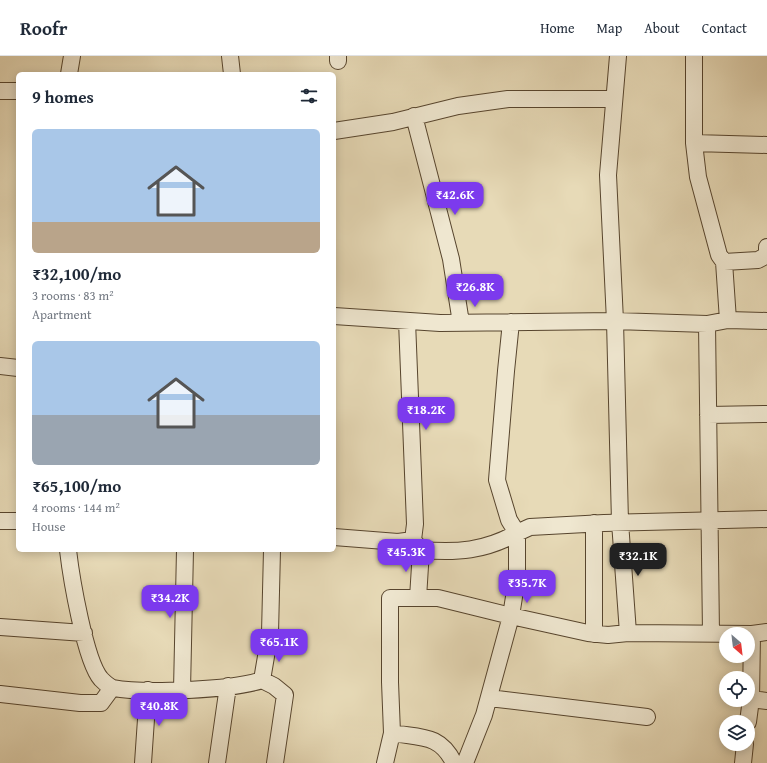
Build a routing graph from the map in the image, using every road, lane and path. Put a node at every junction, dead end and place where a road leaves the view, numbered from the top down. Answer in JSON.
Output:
{"nodes":[{"id":1,"x":72,"y":56,"type":"edge"},
{"id":2,"x":230,"y":56,"type":"edge"},
{"id":3,"x":618,"y":56,"type":"edge"},
{"id":4,"x":694,"y":56,"type":"edge"},
{"id":5,"x":70,"y":72,"type":"edge"},
{"id":6,"x":232,"y":72,"type":"edge"},
{"id":7,"x":0,"y":91,"type":"edge"},
{"id":8,"x":16,"y":91,"type":"edge"},
{"id":9,"x":614,"y":99,"type":"junction"},
{"id":10,"x":414,"y":116,"type":"junction"},
{"id":11,"x":336,"y":131,"type":"edge"},
{"id":12,"x":694,"y":143,"type":"junction"},
{"id":13,"x":767,"y":145,"type":"edge"},
{"id":14,"x":767,"y":247,"type":"edge"},
{"id":15,"x":724,"y":262,"type":"junction"},
{"id":16,"x":336,"y":316,"type":"edge"},
{"id":17,"x":728,"y":320,"type":"junction"},
{"id":18,"x":407,"y":321,"type":"junction"},
{"id":19,"x":615,"y":321,"type":"junction"},
{"id":20,"x":767,"y":321,"type":"edge"},
{"id":21,"x":511,"y":322,"type":"junction"},
{"id":22,"x":461,"y":323,"type":"junction"},
{"id":23,"x":707,"y":324,"type":"junction"},
{"id":24,"x":0,"y":366,"type":"edge"},
{"id":25,"x":16,"y":368,"type":"edge"},
{"id":26,"x":767,"y":414,"type":"edge"},
{"id":27,"x":708,"y":415,"type":"junction"},
{"id":28,"x":767,"y":519,"type":"edge"},
{"id":29,"x":710,"y":520,"type":"junction"},
{"id":30,"x":0,"y":521,"type":"edge"},
{"id":31,"x":16,"y":521,"type":"edge"},
{"id":32,"x":620,"y":522,"type":"junction"},
{"id":33,"x":594,"y":523,"type":"junction"},
{"id":34,"x":517,"y":533,"type":"junction"},
{"id":35,"x":336,"y":537,"type":"edge"},
{"id":36,"x":417,"y":545,"type":"junction"},
{"id":37,"x":68,"y":552,"type":"edge"},
{"id":38,"x":185,"y":552,"type":"edge"},
{"id":39,"x":272,"y":552,"type":"edge"},
{"id":40,"x":418,"y":598,"type":"junction"},
{"id":41,"x":511,"y":616,"type":"junction"},
{"id":42,"x":0,"y":627,"type":"edge"},
{"id":43,"x":84,"y":632,"type":"junction"},
{"id":44,"x":628,"y":633,"type":"junction"},
{"id":45,"x":711,"y":633,"type":"junction"},
{"id":46,"x":760,"y":633,"type":"edge"},
{"id":47,"x":594,"y":634,"type":"junction"},
{"id":48,"x":755,"y":671,"type":"edge"},
{"id":49,"x":262,"y":680,"type":"junction"},
{"id":50,"x":228,"y":686,"type":"junction"},
{"id":51,"x":112,"y":688,"type":"junction"},
{"id":52,"x":148,"y":690,"type":"junction"},
{"id":53,"x":182,"y":690,"type":"junction"},
{"id":54,"x":0,"y":694,"type":"edge"},
{"id":55,"x":489,"y":698,"type":"junction"},
{"id":56,"x":755,"y":700,"type":"edge"},
{"id":57,"x":767,"y":701,"type":"edge"},
{"id":58,"x":647,"y":717,"type":"dead end"},
{"id":59,"x":392,"y":733,"type":"junction"},
{"id":60,"x":744,"y":751,"type":"edge"},
{"id":61,"x":143,"y":763,"type":"edge"},
{"id":62,"x":217,"y":763,"type":"edge"},
{"id":63,"x":275,"y":763,"type":"edge"},
{"id":64,"x":385,"y":763,"type":"edge"},
{"id":65,"x":454,"y":763,"type":"edge"},
{"id":66,"x":465,"y":763,"type":"edge"},
{"id":67,"x":743,"y":763,"type":"edge"}],
"edges":[{"from":1,"to":5,"type":"street"},
{"from":2,"to":6,"type":"street"},
{"from":3,"to":9,"type":"street"},
{"from":4,"to":12,"type":"street"},
{"from":7,"to":8,"type":"street"},
{"from":9,"to":10,"type":"street"},
{"from":9,"to":19,"type":"street"},
{"from":10,"to":11,"type":"street"},
{"from":10,"to":22,"type":"street"},
{"from":12,"to":13,"type":"street"},
{"from":12,"to":15,"type":"street"},
{"from":14,"to":15,"type":"street"},
{"from":15,"to":17,"type":"street"},
{"from":16,"to":18,"type":"street"},
{"from":17,"to":20,"type":"street"},
{"from":17,"to":23,"type":"street"},
{"from":18,"to":22,"type":"street"},
{"from":18,"to":36,"type":"street"},
{"from":19,"to":21,"type":"street"},
{"from":19,"to":23,"type":"street"},
{"from":19,"to":32,"type":"street"},
{"from":21,"to":22,"type":"street"},
{"from":21,"to":34,"type":"street"},
{"from":23,"to":27,"type":"street"},
{"from":24,"to":25,"type":"street"},
{"from":26,"to":27,"type":"street"},
{"from":27,"to":29,"type":"street"},
{"from":28,"to":29,"type":"street"},
{"from":29,"to":32,"type":"street"},
{"from":29,"to":45,"type":"street"},
{"from":30,"to":31,"type":"street"},
{"from":32,"to":33,"type":"street"},
{"from":32,"to":44,"type":"street"},
{"from":33,"to":34,"type":"street"},
{"from":33,"to":47,"type":"street"},
{"from":34,"to":36,"type":"street"},
{"from":34,"to":41,"type":"street"},
{"from":35,"to":36,"type":"street"},
{"from":36,"to":40,"type":"street"},
{"from":37,"to":43,"type":"street"},
{"from":38,"to":53,"type":"street"},
{"from":39,"to":49,"type":"street"},
{"from":40,"to":41,"type":"street"},
{"from":40,"to":59,"type":"street"},
{"from":41,"to":47,"type":"street"},
{"from":41,"to":55,"type":"street"},
{"from":42,"to":43,"type":"street"},
{"from":43,"to":51,"type":"street"},
{"from":44,"to":45,"type":"street"},
{"from":44,"to":47,"type":"street"},
{"from":45,"to":46,"type":"street"},
{"from":46,"to":48,"type":"street"},
{"from":49,"to":50,"type":"street"},
{"from":49,"to":63,"type":"street"},
{"from":50,"to":53,"type":"street"},
{"from":50,"to":62,"type":"street"},
{"from":51,"to":52,"type":"street"},
{"from":51,"to":54,"type":"street"},
{"from":52,"to":53,"type":"street"},
{"from":52,"to":61,"type":"street"},
{"from":55,"to":58,"type":"street"},
{"from":55,"to":66,"type":"street"},
{"from":56,"to":57,"type":"street"},
{"from":59,"to":64,"type":"street"},
{"from":59,"to":65,"type":"street"},
{"from":60,"to":67,"type":"street"}]}
